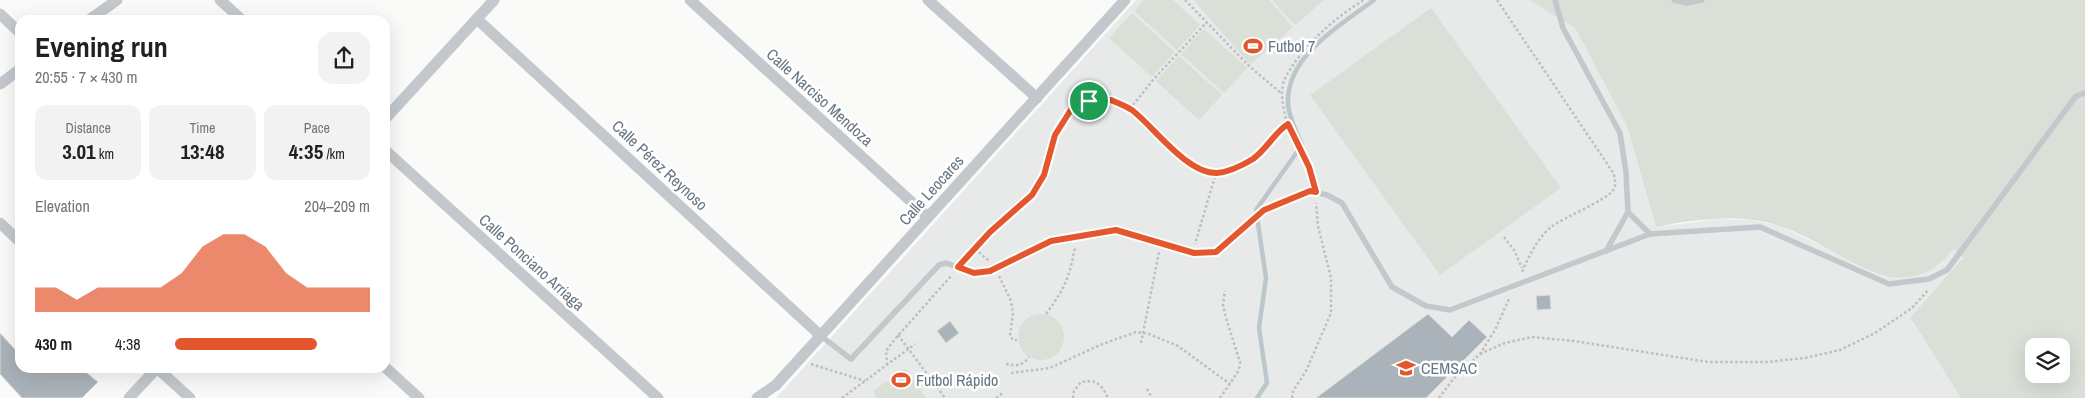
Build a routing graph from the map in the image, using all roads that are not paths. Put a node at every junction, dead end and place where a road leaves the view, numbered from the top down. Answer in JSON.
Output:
{"nodes":[{"id":1,"x":117,"y":0,"type":"edge"},
{"id":2,"x":220,"y":0,"type":"edge"},
{"id":3,"x":494,"y":0,"type":"edge"},
{"id":4,"x":690,"y":0,"type":"edge"},
{"id":5,"x":928,"y":0,"type":"edge"},
{"id":6,"x":1125,"y":0,"type":"edge"},
{"id":7,"x":1555,"y":0,"type":"edge"},
{"id":8,"x":1674,"y":0,"type":"edge"},
{"id":9,"x":1702,"y":0,"type":"edge"},
{"id":10,"x":0,"y":14,"type":"edge"},
{"id":11,"x":96,"y":15,"type":"edge"},
{"id":12,"x":236,"y":15,"type":"edge"},
{"id":13,"x":477,"y":19,"type":"junction"},
{"id":14,"x":15,"y":28,"type":"edge"},
{"id":15,"x":15,"y":74,"type":"edge"},
{"id":16,"x":0,"y":84,"type":"edge"},
{"id":17,"x":2085,"y":92,"type":"edge"},
{"id":18,"x":1037,"y":98,"type":"junction"},
{"id":19,"x":390,"y":114,"type":"edge"},
{"id":20,"x":390,"y":155,"type":"edge"},
{"id":21,"x":1628,"y":212,"type":"junction"},
{"id":22,"x":928,"y":217,"type":"junction"},
{"id":23,"x":0,"y":223,"type":"edge"},
{"id":24,"x":1650,"y":234,"type":"junction"},
{"id":25,"x":15,"y":237,"type":"edge"},
{"id":26,"x":1605,"y":251,"type":"junction"},
{"id":27,"x":821,"y":336,"type":"junction"},
{"id":28,"x":390,"y":372,"type":"edge"},
{"id":29,"x":152,"y":373,"type":"edge"},
{"id":30,"x":162,"y":373,"type":"edge"},
{"id":31,"x":130,"y":398,"type":"edge"},
{"id":32,"x":190,"y":398,"type":"edge"},
{"id":33,"x":419,"y":398,"type":"edge"},
{"id":34,"x":658,"y":398,"type":"edge"},
{"id":35,"x":757,"y":398,"type":"edge"}],
"edges":[{"from":1,"to":11,"type":"street"},
{"from":2,"to":12,"type":"street"},
{"from":3,"to":13,"type":"street"},
{"from":4,"to":22,"type":"street","name":"Calle Narciso Mendoza"},
{"from":5,"to":18,"type":"street"},
{"from":6,"to":18,"type":"street","name":"Calle Leocares"},
{"from":7,"to":21,"type":"lane"},
{"from":8,"to":9,"type":"lane"},
{"from":10,"to":14,"type":"street"},
{"from":13,"to":19,"type":"street"},
{"from":13,"to":27,"type":"street","name":"Calle Pérez Reynoso"},
{"from":15,"to":16,"type":"street"},
{"from":17,"to":24,"type":"lane"},
{"from":18,"to":22,"type":"street","name":"Calle Leocares"},
{"from":20,"to":34,"type":"street","name":"Calle Ponciano Arriaga"},
{"from":21,"to":24,"type":"lane"},
{"from":21,"to":26,"type":"lane"},
{"from":22,"to":27,"type":"street","name":"Calle Leocares"},
{"from":23,"to":25,"type":"street"},
{"from":24,"to":26,"type":"lane"},
{"from":26,"to":27,"type":"lane"},
{"from":27,"to":35,"type":"street","name":"Calle Leocares"},
{"from":28,"to":33,"type":"street"},
{"from":29,"to":31,"type":"street"},
{"from":30,"to":32,"type":"street"}]}
